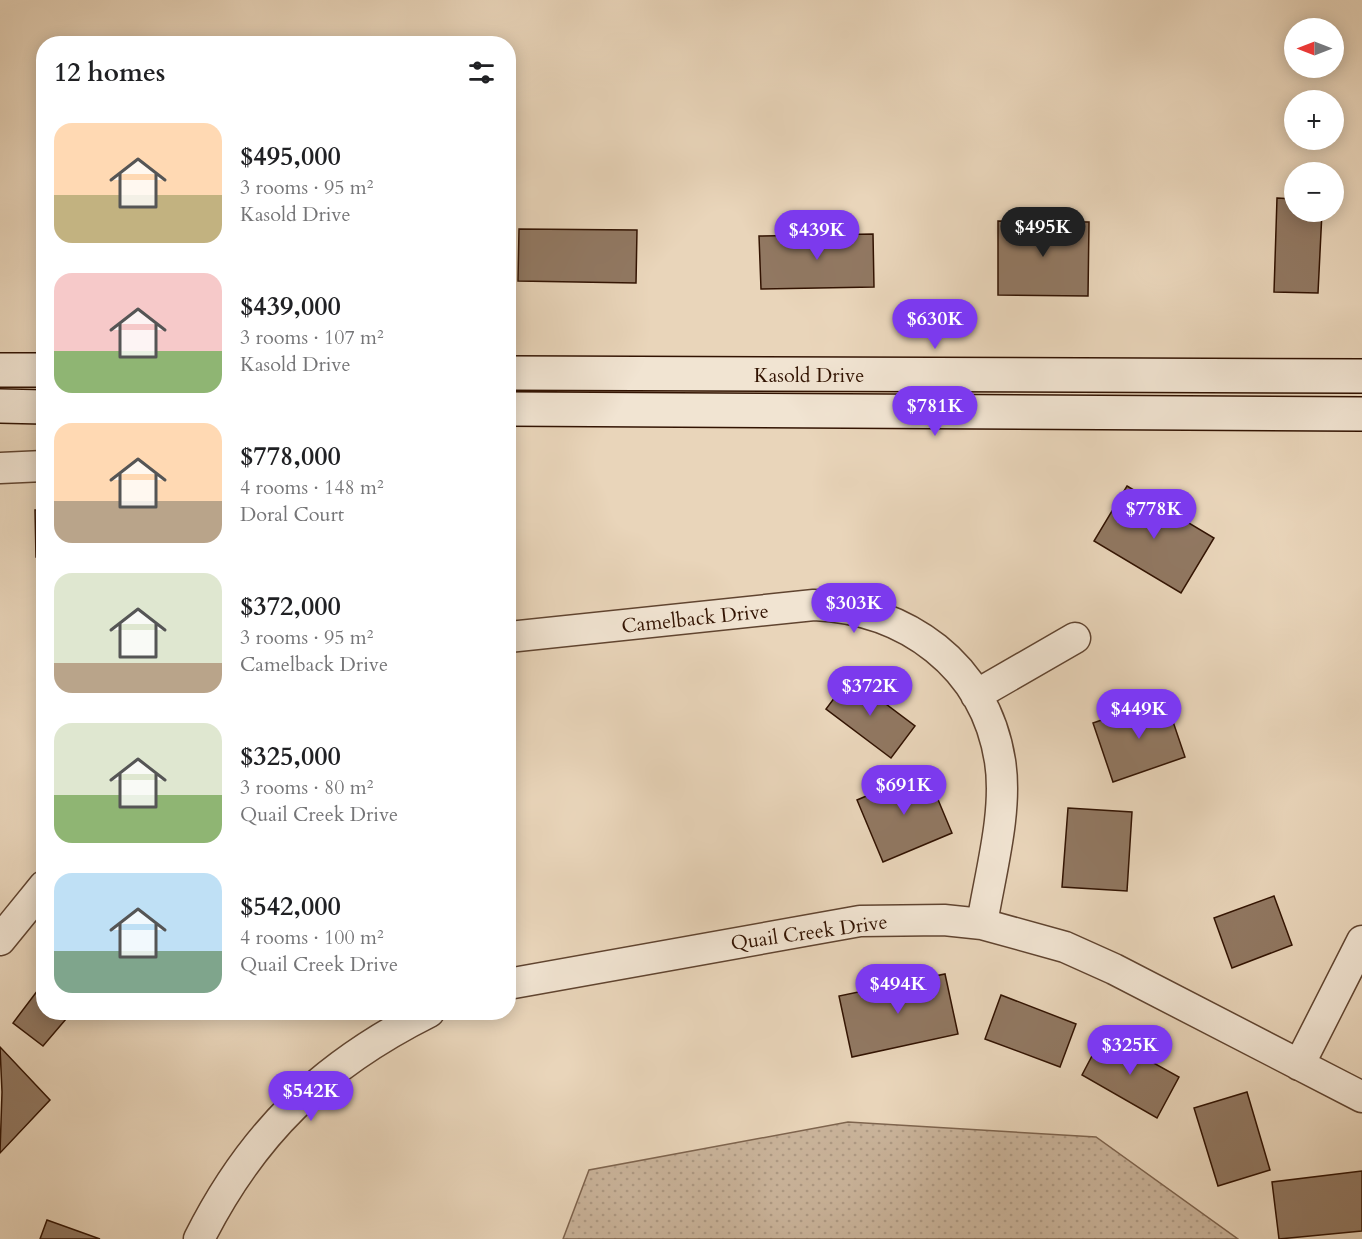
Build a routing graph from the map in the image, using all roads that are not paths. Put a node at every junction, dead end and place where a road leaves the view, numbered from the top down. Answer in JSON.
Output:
{"nodes":[{"id":1,"x":0,"y":370,"type":"edge"},
{"id":2,"x":36,"y":370,"type":"edge"},
{"id":3,"x":516,"y":373,"type":"edge"},
{"id":4,"x":1362,"y":376,"type":"edge"},
{"id":5,"x":0,"y":406,"type":"edge"},
{"id":6,"x":36,"y":406,"type":"edge"},
{"id":7,"x":516,"y":409,"type":"edge"},
{"id":8,"x":1362,"y":414,"type":"edge"},
{"id":9,"x":36,"y":466,"type":"edge"},
{"id":10,"x":0,"y":468,"type":"edge"},
{"id":11,"x":516,"y":636,"type":"edge"},
{"id":12,"x":1075,"y":638,"type":"dead end"},
{"id":13,"x":976,"y":695,"type":"junction"},
{"id":14,"x":36,"y":894,"type":"edge"},
{"id":15,"x":5,"y":924,"type":"edge"},
{"id":16,"x":982,"y":924,"type":"junction"},
{"id":17,"x":1362,"y":941,"type":"edge"},
{"id":18,"x":516,"y":983,"type":"edge"},
{"id":19,"x":414,"y":1020,"type":"edge"},
{"id":20,"x":1299,"y":1065,"type":"junction"},
{"id":21,"x":1362,"y":1097,"type":"edge"},
{"id":22,"x":199,"y":1239,"type":"edge"}],
"edges":[{"from":1,"to":2,"type":"main road"},
{"from":3,"to":4,"type":"main road","name":"Kasold Drive"},
{"from":5,"to":6,"type":"main road"},
{"from":7,"to":8,"type":"main road","name":"Kasold Drive"},
{"from":9,"to":10,"type":"street"},
{"from":11,"to":13,"type":"street","name":"Camelback Drive"},
{"from":12,"to":13,"type":"street"},
{"from":13,"to":16,"type":"street","name":"Camelback Drive"},
{"from":14,"to":15,"type":"street"},
{"from":16,"to":18,"type":"street","name":"Quail Creek Drive"},
{"from":16,"to":20,"type":"street","name":"Quail Creek Drive"},
{"from":17,"to":20,"type":"street"},
{"from":19,"to":22,"type":"street"},
{"from":20,"to":21,"type":"street","name":"Quail Creek Drive"}]}
